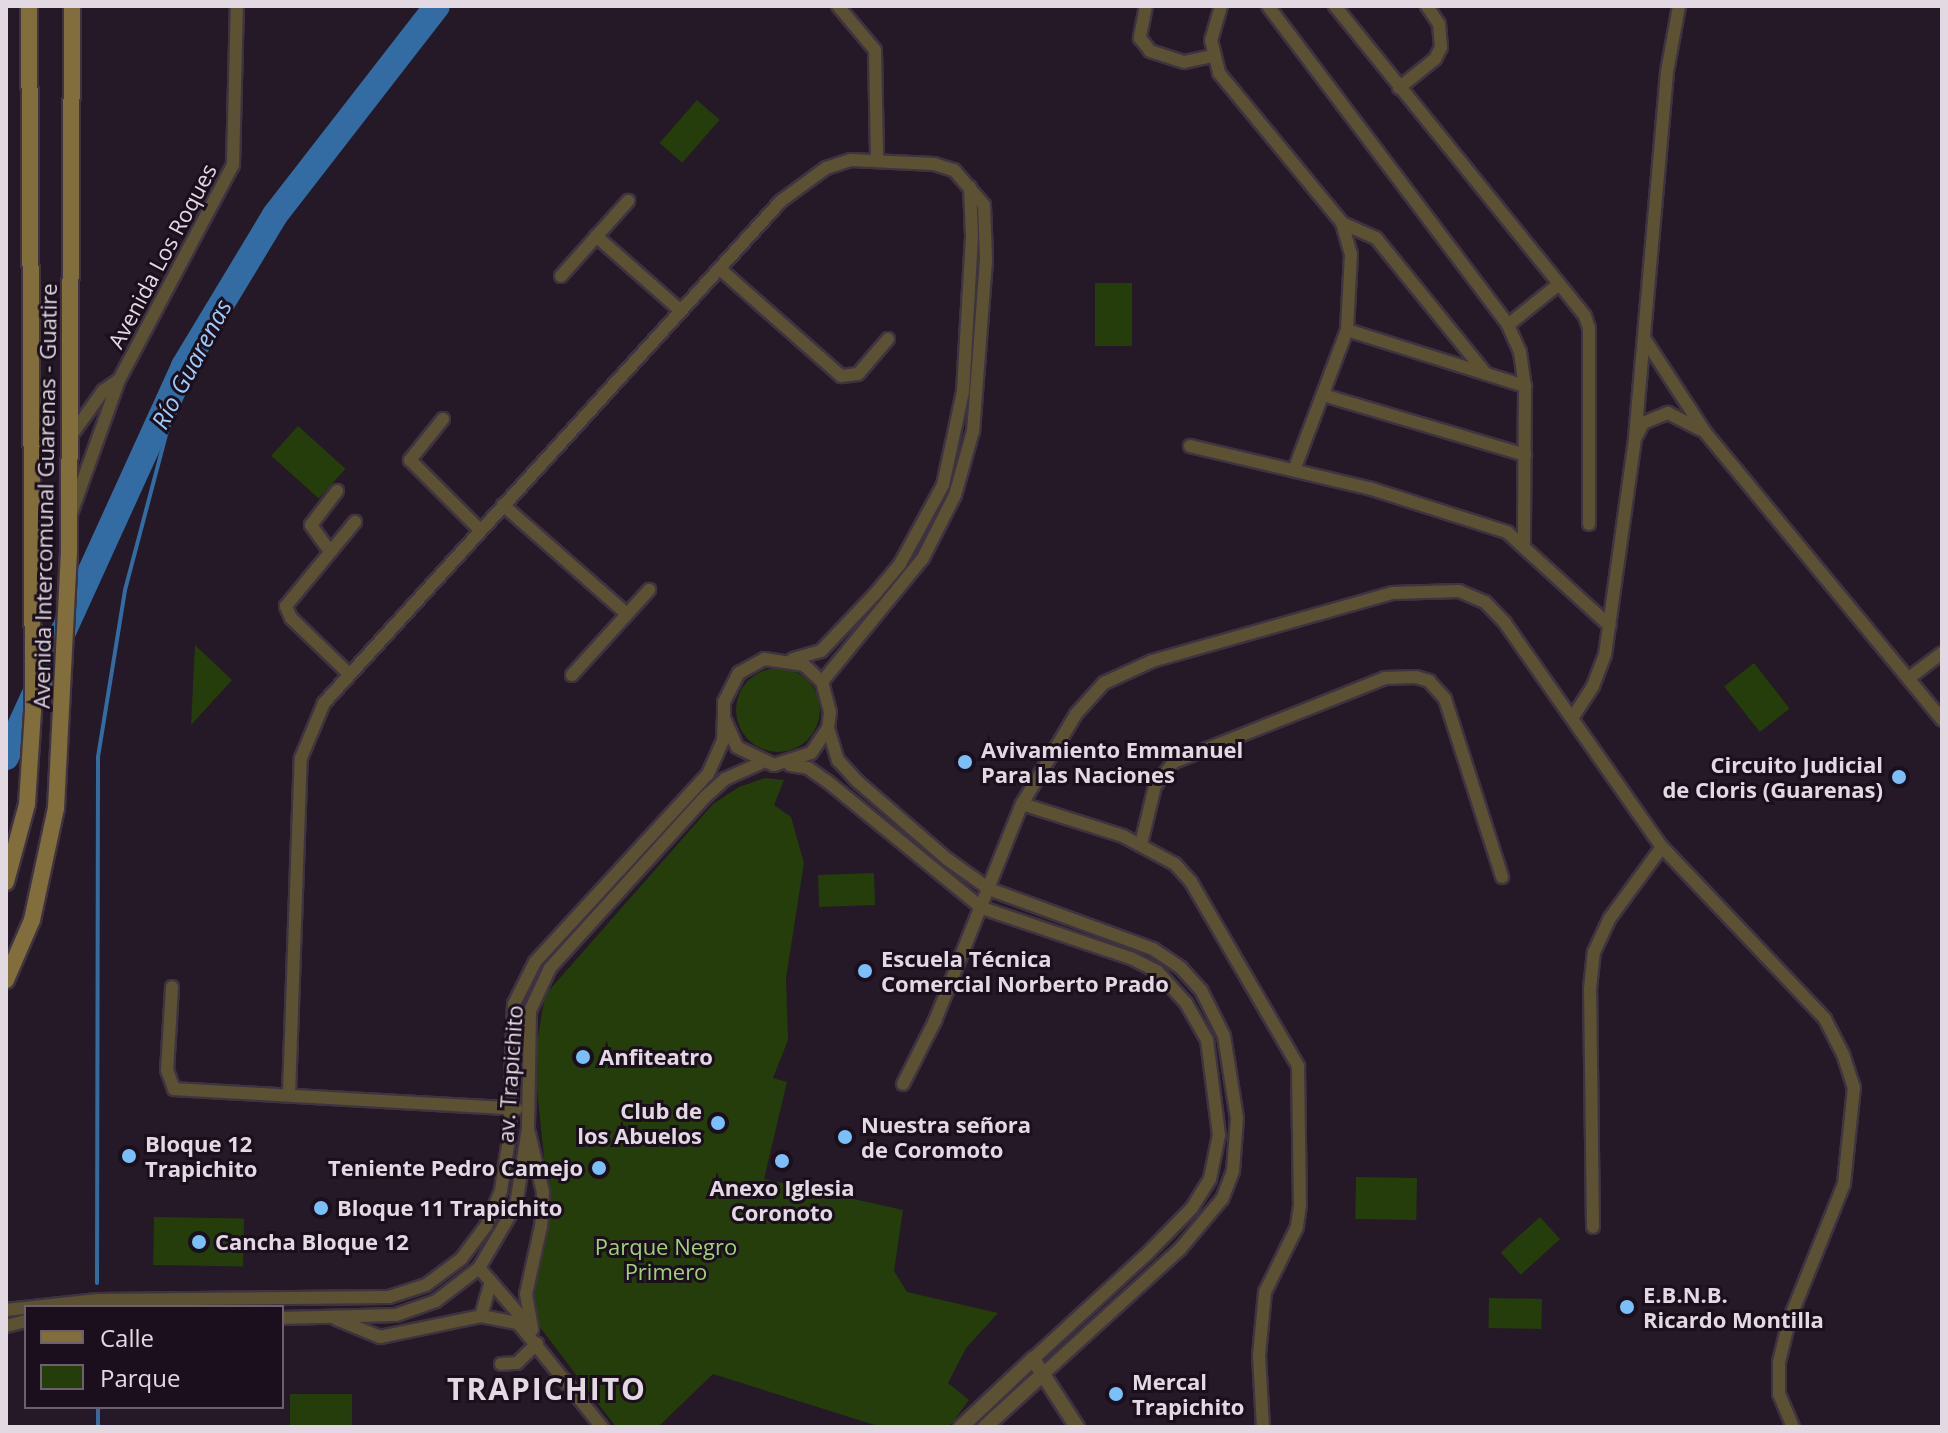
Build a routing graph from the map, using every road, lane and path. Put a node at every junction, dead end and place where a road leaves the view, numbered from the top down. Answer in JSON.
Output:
{"nodes":[{"id":1,"x":29,"y":6,"type":"edge"},
{"id":2,"x":72,"y":6,"type":"edge"},
{"id":3,"x":237,"y":6,"type":"edge"},
{"id":4,"x":838,"y":6,"type":"edge"},
{"id":5,"x":1146,"y":6,"type":"edge"},
{"id":6,"x":1221,"y":6,"type":"edge"},
{"id":7,"x":1268,"y":6,"type":"edge"},
{"id":8,"x":1335,"y":6,"type":"edge"},
{"id":9,"x":1427,"y":6,"type":"edge"},
{"id":10,"x":1679,"y":6,"type":"edge"},
{"id":11,"x":1213,"y":56,"type":"junction"},
{"id":12,"x":1399,"y":88,"type":"junction"},
{"id":13,"x":877,"y":159,"type":"junction"},
{"id":14,"x":970,"y":184,"type":"junction"},
{"id":15,"x":628,"y":201,"type":"dead end"},
{"id":16,"x":1342,"y":223,"type":"junction"},
{"id":17,"x":596,"y":236,"type":"junction"},
{"id":18,"x":720,"y":269,"type":"junction"},
{"id":19,"x":561,"y":276,"type":"dead end"},
{"id":20,"x":1559,"y":284,"type":"junction"},
{"id":21,"x":681,"y":311,"type":"junction"},
{"id":22,"x":1508,"y":325,"type":"junction"},
{"id":23,"x":1347,"y":330,"type":"junction"},
{"id":24,"x":1644,"y":337,"type":"junction"},
{"id":25,"x":888,"y":339,"type":"dead end"},
{"id":26,"x":1486,"y":374,"type":"junction"},
{"id":27,"x":119,"y":380,"type":"junction"},
{"id":28,"x":1525,"y":386,"type":"junction"},
{"id":29,"x":1323,"y":395,"type":"junction"},
{"id":30,"x":443,"y":419,"type":"dead end"},
{"id":31,"x":1705,"y":432,"type":"junction"},
{"id":32,"x":70,"y":438,"type":"junction"},
{"id":33,"x":1635,"y":438,"type":"junction"},
{"id":34,"x":1190,"y":446,"type":"dead end"},
{"id":35,"x":1525,"y":455,"type":"junction"},
{"id":36,"x":1294,"y":470,"type":"junction"},
{"id":37,"x":337,"y":491,"type":"dead end"},
{"id":38,"x":503,"y":505,"type":"junction"},
{"id":39,"x":68,"y":521,"type":"junction"},
{"id":40,"x":355,"y":522,"type":"dead end"},
{"id":41,"x":1589,"y":524,"type":"dead end"},
{"id":42,"x":480,"y":530,"type":"junction"},
{"id":43,"x":1524,"y":543,"type":"junction"},
{"id":44,"x":329,"y":550,"type":"junction"},
{"id":45,"x":649,"y":590,"type":"dead end"},
{"id":46,"x":627,"y":614,"type":"junction"},
{"id":47,"x":1610,"y":626,"type":"junction"},
{"id":48,"x":1942,"y":653,"type":"edge"},
{"id":49,"x":791,"y":660,"type":"junction"},
{"id":50,"x":347,"y":672,"type":"junction"},
{"id":51,"x":572,"y":675,"type":"dead end"},
{"id":52,"x":1909,"y":678,"type":"junction"},
{"id":53,"x":822,"y":682,"type":"junction"},
{"id":54,"x":1573,"y":717,"type":"junction"},
{"id":55,"x":724,"y":718,"type":"junction"},
{"id":56,"x":1942,"y":720,"type":"edge"},
{"id":57,"x":828,"y":728,"type":"junction"},
{"id":58,"x":761,"y":763,"type":"junction"},
{"id":59,"x":787,"y":764,"type":"junction"},
{"id":60,"x":1022,"y":804,"type":"junction"},
{"id":61,"x":1141,"y":844,"type":"junction"},
{"id":62,"x":1662,"y":847,"type":"junction"},
{"id":63,"x":1502,"y":877,"type":"dead end"},
{"id":64,"x":6,"y":882,"type":"edge"},
{"id":65,"x":989,"y":889,"type":"junction"},
{"id":66,"x":982,"y":908,"type":"junction"},
{"id":67,"x":6,"y":980,"type":"edge"},
{"id":68,"x":172,"y":987,"type":"dead end"},
{"id":69,"x":903,"y":1084,"type":"dead end"},
{"id":70,"x":289,"y":1094,"type":"junction"},
{"id":71,"x":510,"y":1109,"type":"junction"},
{"id":72,"x":527,"y":1110,"type":"junction"},
{"id":73,"x":528,"y":1128,"type":"junction"},
{"id":74,"x":1593,"y":1227,"type":"dead end"},
{"id":75,"x":479,"y":1268,"type":"junction"},
{"id":76,"x":491,"y":1281,"type":"junction"},
{"id":77,"x":52,"y":1305,"type":"edge"},
{"id":78,"x":481,"y":1316,"type":"junction"},
{"id":79,"x":284,"y":1318,"type":"edge"},
{"id":80,"x":336,"y":1319,"type":"junction"},
{"id":81,"x":532,"y":1329,"type":"junction"},
{"id":82,"x":537,"y":1344,"type":"junction"},
{"id":83,"x":1033,"y":1359,"type":"junction"},
{"id":84,"x":501,"y":1364,"type":"dead end"},
{"id":85,"x":1043,"y":1374,"type":"junction"},
{"id":86,"x":602,"y":1427,"type":"edge"},
{"id":87,"x":961,"y":1427,"type":"edge"},
{"id":88,"x":985,"y":1427,"type":"edge"},
{"id":89,"x":1077,"y":1427,"type":"edge"},
{"id":90,"x":1263,"y":1427,"type":"edge"},
{"id":91,"x":1793,"y":1427,"type":"edge"}],
"edges":[{"from":1,"to":64,"type":"main road","name":"Avenida Intercomunal Guarenas - Guatire"},
{"from":2,"to":32,"type":"main road","name":"Avenida Intercomunal Guarenas - Guatire"},
{"from":3,"to":27,"type":"street","name":"Avenida Los Roques"},
{"from":4,"to":13,"type":"street"},
{"from":5,"to":11,"type":"street"},
{"from":6,"to":11,"type":"street"},
{"from":7,"to":22,"type":"street"},
{"from":8,"to":12,"type":"street"},
{"from":9,"to":12,"type":"street"},
{"from":10,"to":24,"type":"street"},
{"from":11,"to":16,"type":"street"},
{"from":12,"to":20,"type":"street"},
{"from":13,"to":14,"type":"street"},
{"from":13,"to":18,"type":"street"},
{"from":14,"to":49,"type":"street"},
{"from":14,"to":53,"type":"street"},
{"from":15,"to":17,"type":"street"},
{"from":16,"to":23,"type":"street"},
{"from":16,"to":26,"type":"street"},
{"from":17,"to":19,"type":"street"},
{"from":17,"to":21,"type":"street"},
{"from":18,"to":21,"type":"street"},
{"from":18,"to":25,"type":"street"},
{"from":20,"to":22,"type":"street"},
{"from":20,"to":41,"type":"street"},
{"from":21,"to":38,"type":"street"},
{"from":22,"to":28,"type":"street"},
{"from":23,"to":26,"type":"street"},
{"from":23,"to":29,"type":"street"},
{"from":24,"to":31,"type":"street"},
{"from":24,"to":33,"type":"street"},
{"from":26,"to":28,"type":"street"},
{"from":27,"to":32,"type":"street","name":"Avenida Los Roques"},
{"from":27,"to":39,"type":"street","name":"Avenida Los Roques"},
{"from":28,"to":35,"type":"street"},
{"from":29,"to":35,"type":"street"},
{"from":29,"to":36,"type":"street"},
{"from":30,"to":42,"type":"street"},
{"from":31,"to":33,"type":"street"},
{"from":31,"to":52,"type":"street"},
{"from":32,"to":39,"type":"main road","name":"Avenida Intercomunal Guarenas - Guatire"},
{"from":33,"to":47,"type":"street"},
{"from":34,"to":36,"type":"street"},
{"from":35,"to":43,"type":"street"},
{"from":36,"to":43,"type":"street"},
{"from":37,"to":44,"type":"street"},
{"from":38,"to":42,"type":"street"},
{"from":38,"to":46,"type":"street"},
{"from":39,"to":67,"type":"main road","name":"Avenida Intercomunal Guarenas - Guatire"},
{"from":40,"to":44,"type":"street"},
{"from":42,"to":50,"type":"street"},
{"from":43,"to":47,"type":"street"},
{"from":44,"to":50,"type":"street"},
{"from":45,"to":46,"type":"street"},
{"from":46,"to":51,"type":"street"},
{"from":47,"to":54,"type":"street"},
{"from":48,"to":52,"type":"street"},
{"from":49,"to":53,"type":"street"},
{"from":49,"to":55,"type":"street"},
{"from":50,"to":70,"type":"street"},
{"from":52,"to":56,"type":"street"},
{"from":53,"to":57,"type":"street"},
{"from":54,"to":60,"type":"street"},
{"from":54,"to":62,"type":"street"},
{"from":55,"to":58,"type":"street"},
{"from":55,"to":71,"type":"street"},
{"from":57,"to":59,"type":"street"},
{"from":57,"to":65,"type":"street"},
{"from":58,"to":59,"type":"street"},
{"from":58,"to":72,"type":"street","name":"av. Trapichito"},
{"from":59,"to":66,"type":"street"},
{"from":60,"to":61,"type":"street"},
{"from":60,"to":65,"type":"street"},
{"from":61,"to":63,"type":"street"},
{"from":61,"to":90,"type":"street"},
{"from":62,"to":74,"type":"street"},
{"from":62,"to":91,"type":"street"},
{"from":65,"to":66,"type":"street"},
{"from":65,"to":85,"type":"street"},
{"from":66,"to":69,"type":"street"},
{"from":66,"to":83,"type":"street"},
{"from":68,"to":70,"type":"street"},
{"from":70,"to":71,"type":"street"},
{"from":71,"to":72,"type":"street"},
{"from":71,"to":77,"type":"street"},
{"from":72,"to":73,"type":"street","name":"av. Trapichito"},
{"from":73,"to":75,"type":"street","name":"av. Trapichito"},
{"from":73,"to":81,"type":"street"},
{"from":75,"to":76,"type":"street"},
{"from":75,"to":80,"type":"street","name":"av. Trapichito"},
{"from":76,"to":78,"type":"street"},
{"from":76,"to":81,"type":"street"},
{"from":78,"to":80,"type":"street","name":"av. Trapichito"},
{"from":78,"to":82,"type":"street"},
{"from":79,"to":80,"type":"street","name":"av. Trapichito"},
{"from":81,"to":82,"type":"street"},
{"from":82,"to":84,"type":"street"},
{"from":82,"to":86,"type":"street"},
{"from":83,"to":85,"type":"street"},
{"from":83,"to":87,"type":"street"},
{"from":85,"to":88,"type":"street"},
{"from":85,"to":89,"type":"street"}]}
